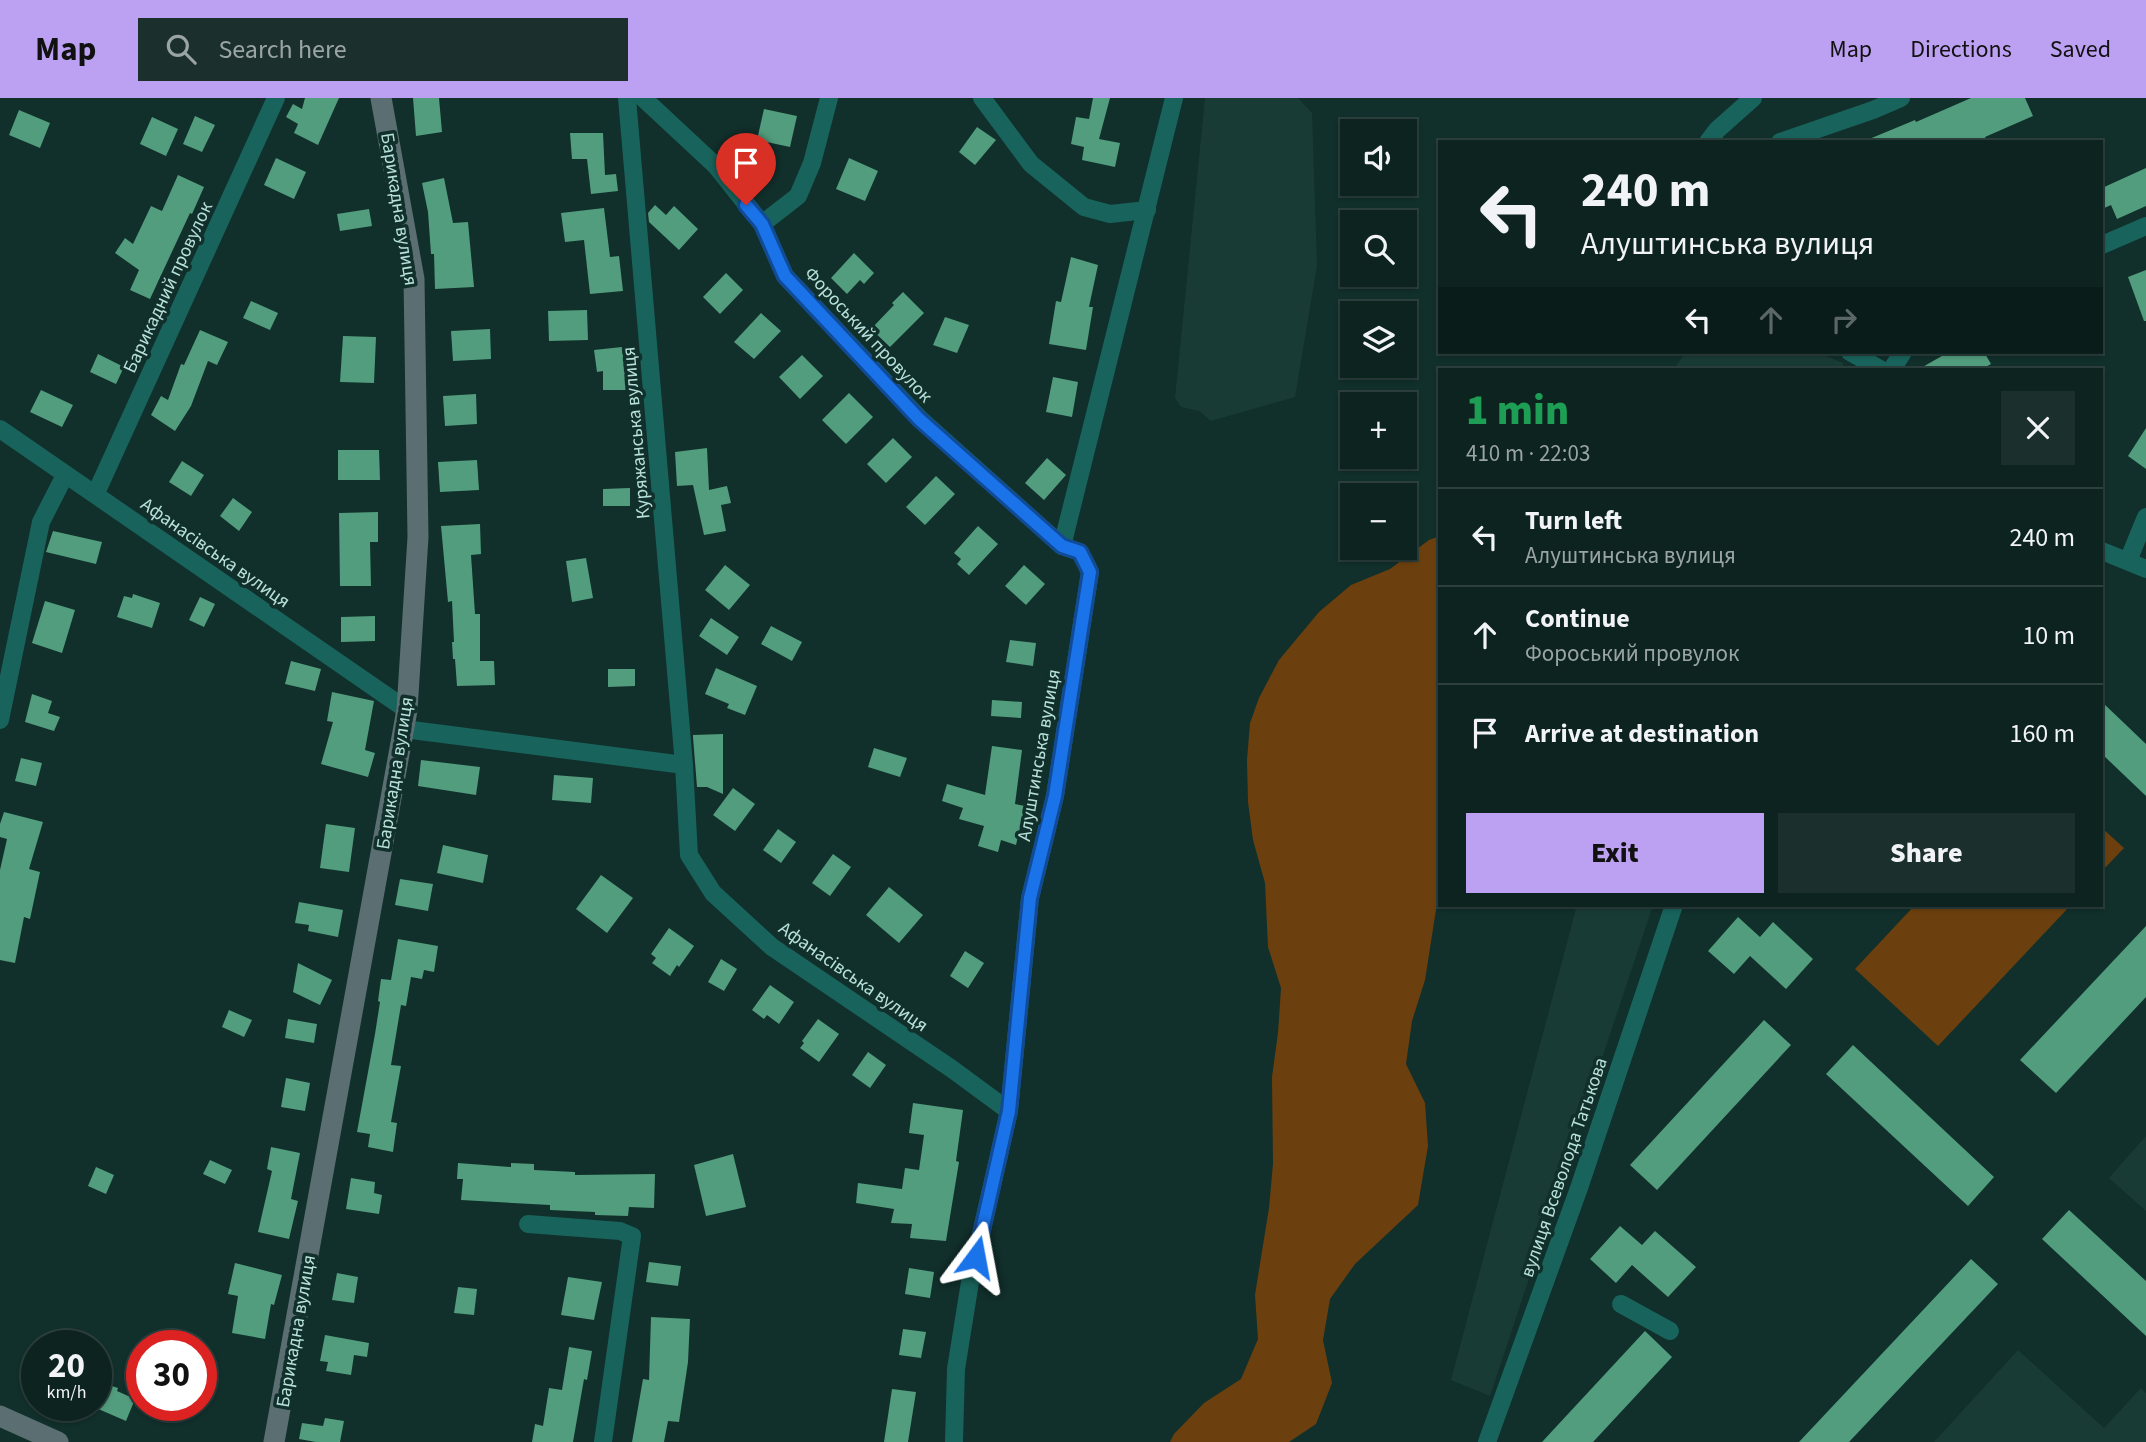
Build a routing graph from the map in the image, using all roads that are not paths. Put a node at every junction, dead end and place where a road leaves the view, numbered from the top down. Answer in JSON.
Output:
{"nodes":[{"id":1,"x":276,"y":98,"type":"edge"},
{"id":2,"x":381,"y":98,"type":"edge"},
{"id":3,"x":627,"y":98,"type":"edge"},
{"id":4,"x":643,"y":98,"type":"edge"},
{"id":5,"x":829,"y":98,"type":"edge"},
{"id":6,"x":982,"y":98,"type":"edge"},
{"id":7,"x":1174,"y":98,"type":"edge"},
{"id":8,"x":1752,"y":98,"type":"edge"},
{"id":9,"x":1901,"y":98,"type":"edge"},
{"id":10,"x":1710,"y":140,"type":"edge"},
{"id":11,"x":1786,"y":140,"type":"edge"},
{"id":12,"x":1147,"y":210,"type":"junction"},
{"id":13,"x":762,"y":224,"type":"junction"},
{"id":14,"x":2146,"y":226,"type":"edge"},
{"id":15,"x":2103,"y":245,"type":"edge"},
{"id":16,"x":1854,"y":354,"type":"edge"},
{"id":17,"x":1878,"y":368,"type":"edge"},
{"id":18,"x":0,"y":429,"type":"edge"},
{"id":19,"x":65,"y":475,"type":"junction"},
{"id":20,"x":96,"y":493,"type":"junction"},
{"id":21,"x":2146,"y":517,"type":"edge"},
{"id":22,"x":1062,"y":546,"type":"junction"},
{"id":23,"x":2103,"y":551,"type":"edge"},
{"id":24,"x":2128,"y":561,"type":"junction"},
{"id":25,"x":2146,"y":569,"type":"edge"},
{"id":26,"x":0,"y":720,"type":"edge"},
{"id":27,"x":405,"y":720,"type":"junction"},
{"id":28,"x":684,"y":765,"type":"junction"},
{"id":29,"x":1673,"y":907,"type":"edge"},
{"id":30,"x":1009,"y":1111,"type":"junction"},
{"id":31,"x":528,"y":1224,"type":"dead end"},
{"id":32,"x":1620,"y":1304,"type":"dead end"},
{"id":33,"x":1671,"y":1331,"type":"dead end"},
{"id":34,"x":0,"y":1416,"type":"edge"},
{"id":35,"x":58,"y":1442,"type":"edge"},
{"id":36,"x":274,"y":1442,"type":"edge"},
{"id":37,"x":603,"y":1442,"type":"edge"},
{"id":38,"x":954,"y":1442,"type":"edge"},
{"id":39,"x":1487,"y":1442,"type":"edge"}],
"edges":[{"from":1,"to":20,"type":"street","name":"Барикадний провулок"},
{"from":2,"to":27,"type":"street","name":"Барикадна вулиця"},
{"from":3,"to":28,"type":"street","name":"Куряжанська вулиця"},
{"from":4,"to":13,"type":"street","name":"Фороський провулок"},
{"from":5,"to":13,"type":"street"},
{"from":6,"to":12,"type":"street"},
{"from":7,"to":12,"type":"street"},
{"from":8,"to":10,"type":"street"},
{"from":9,"to":11,"type":"street"},
{"from":12,"to":22,"type":"street"},
{"from":13,"to":22,"type":"street","name":"Фороський провулок"},
{"from":14,"to":15,"type":"street"},
{"from":16,"to":17,"type":"street"},
{"from":18,"to":19,"type":"street","name":"Афанасівська вулиця"},
{"from":19,"to":20,"type":"street","name":"Афанасівська вулиця"},
{"from":19,"to":26,"type":"street"},
{"from":20,"to":27,"type":"street","name":"Афанасівська вулиця"},
{"from":21,"to":24,"type":"street"},
{"from":22,"to":30,"type":"street","name":"Алуштинська вулиця"},
{"from":23,"to":24,"type":"street"},
{"from":24,"to":25,"type":"street"},
{"from":27,"to":28,"type":"street","name":"Афанасівська вулиця"},
{"from":27,"to":36,"type":"street","name":"Барикадна вулиця"},
{"from":28,"to":30,"type":"street","name":"Афанасівська вулиця"},
{"from":29,"to":39,"type":"street","name":"вулиця Всеволода Татькова"},
{"from":30,"to":38,"type":"street","name":"Алуштинська вулиця"},
{"from":31,"to":37,"type":"street"},
{"from":32,"to":33,"type":"street"},
{"from":34,"to":35,"type":"street"}]}
